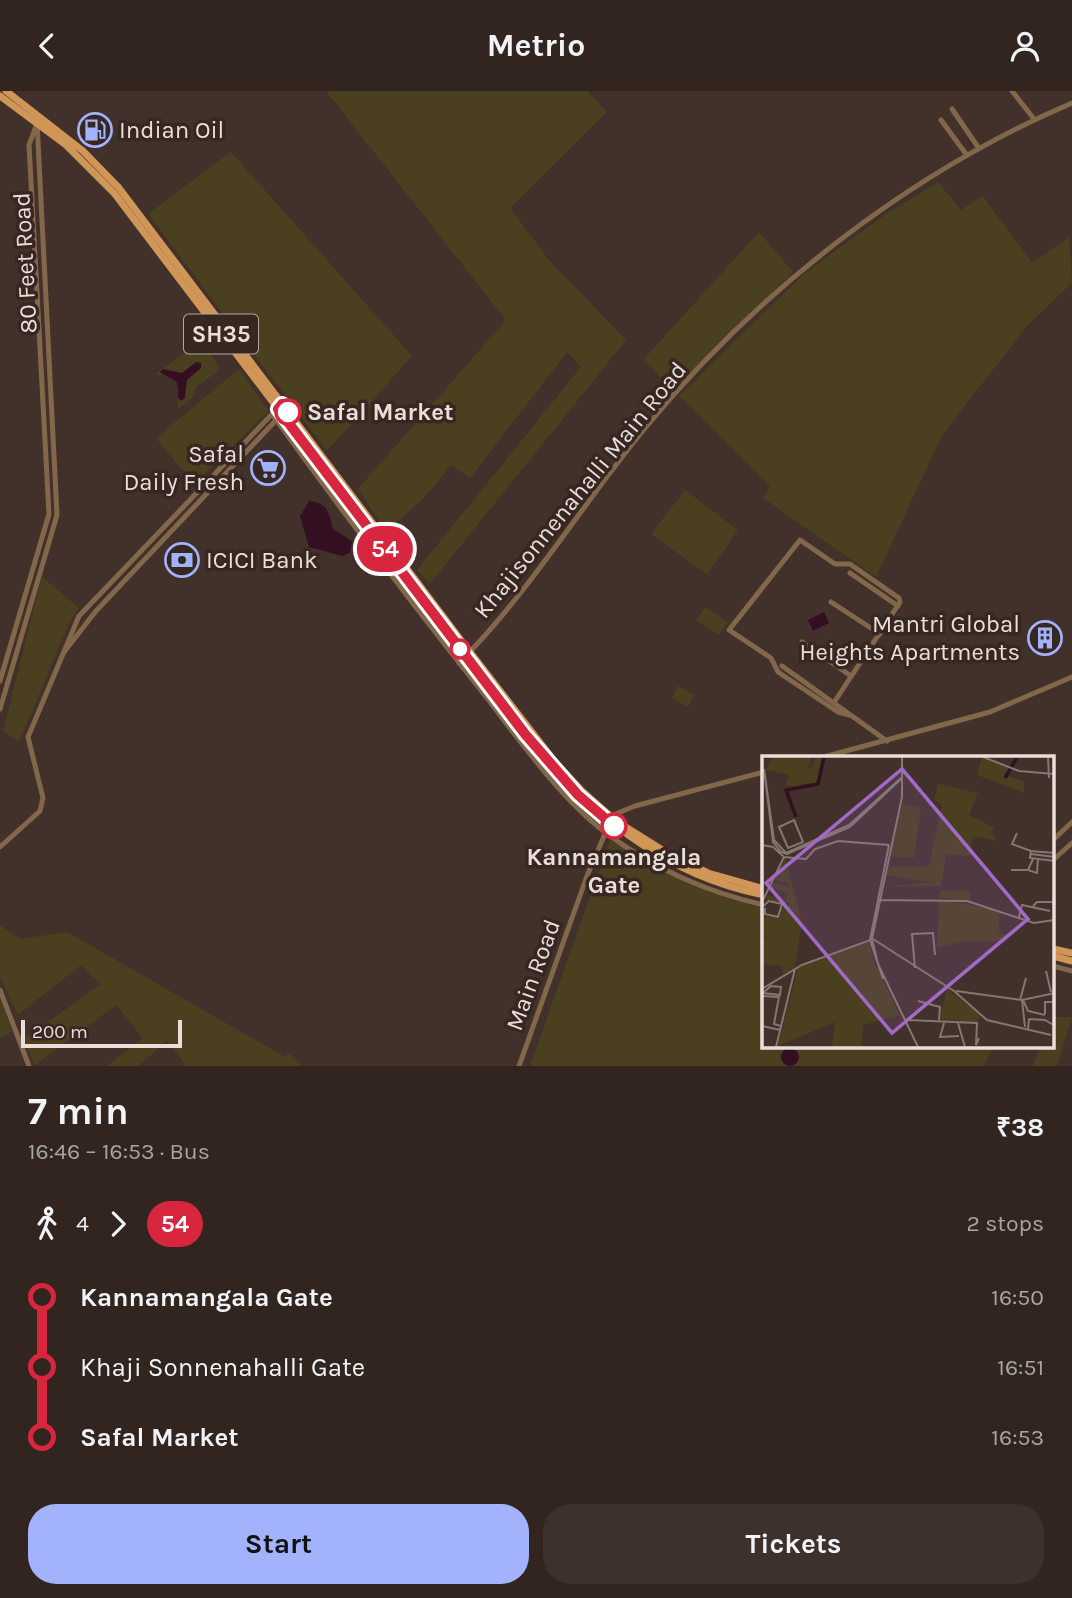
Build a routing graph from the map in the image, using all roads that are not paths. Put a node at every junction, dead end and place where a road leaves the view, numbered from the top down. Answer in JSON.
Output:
{"nodes":[{"id":1,"x":6,"y":91,"type":"edge"},
{"id":2,"x":1012,"y":91,"type":"edge"},
{"id":3,"x":0,"y":96,"type":"edge"},
{"id":4,"x":1072,"y":103,"type":"edge"},
{"id":5,"x":952,"y":109,"type":"dead end"},
{"id":6,"x":39,"y":119,"type":"junction"},
{"id":7,"x":1034,"y":119,"type":"junction"},
{"id":8,"x":941,"y":120,"type":"dead end"},
{"id":9,"x":978,"y":147,"type":"junction"},
{"id":10,"x":966,"y":154,"type":"junction"},
{"id":11,"x":279,"y":412,"type":"junction"},
{"id":12,"x":242,"y":445,"type":"junction"},
{"id":13,"x":248,"y":450,"type":"junction"},
{"id":14,"x":850,"y":573,"type":"dead end"},
{"id":15,"x":831,"y":602,"type":"dead end"},
{"id":16,"x":898,"y":606,"type":"junction"},
{"id":17,"x":880,"y":634,"type":"junction"},
{"id":18,"x":802,"y":642,"type":"dead end"},
{"id":19,"x":63,"y":652,"type":"junction"},
{"id":20,"x":468,"y":654,"type":"junction"},
{"id":21,"x":459,"y":663,"type":"junction"},
{"id":22,"x":782,"y":666,"type":"dead end"},
{"id":23,"x":852,"y":676,"type":"junction"},
{"id":24,"x":1072,"y":677,"type":"edge"},
{"id":25,"x":0,"y":681,"type":"edge"},
{"id":26,"x":835,"y":701,"type":"junction"},
{"id":27,"x":0,"y":709,"type":"edge"},
{"id":28,"x":849,"y":715,"type":"junction"},
{"id":29,"x":887,"y":741,"type":"junction"},
{"id":30,"x":828,"y":756,"type":"edge"},
{"id":31,"x":762,"y":773,"type":"edge"},
{"id":32,"x":610,"y":820,"type":"junction"},
{"id":33,"x":1072,"y":822,"type":"edge"},
{"id":34,"x":604,"y":832,"type":"junction"},
{"id":35,"x":1054,"y":838,"type":"edge"},
{"id":36,"x":1072,"y":843,"type":"edge"},
{"id":37,"x":0,"y":847,"type":"edge"},
{"id":38,"x":1054,"y":859,"type":"edge"},
{"id":39,"x":762,"y":889,"type":"edge"},
{"id":40,"x":762,"y":895,"type":"edge"},
{"id":41,"x":762,"y":905,"type":"edge"},
{"id":42,"x":1054,"y":949,"type":"edge"},
{"id":43,"x":1072,"y":953,"type":"edge"},
{"id":44,"x":1054,"y":956,"type":"edge"},
{"id":45,"x":1072,"y":961,"type":"edge"},
{"id":46,"x":1054,"y":967,"type":"edge"},
{"id":47,"x":1072,"y":971,"type":"edge"},
{"id":48,"x":0,"y":990,"type":"edge"},
{"id":49,"x":29,"y":1066,"type":"edge"},
{"id":50,"x":519,"y":1066,"type":"edge"}],
"edges":[{"from":1,"to":6,"type":"main road","number":"SH35"},
{"from":2,"to":7,"type":"street"},
{"from":3,"to":6,"type":"main road","number":"SH35"},
{"from":4,"to":7,"type":"street","name":"Khajisonnenahalli Main Road"},
{"from":5,"to":9,"type":"street"},
{"from":6,"to":11,"type":"main road","number":"SH35"},
{"from":6,"to":25,"type":"street","name":"80 Feet Road"},
{"from":6,"to":27,"type":"street","name":"80 Feet Road"},
{"from":7,"to":9,"type":"street","name":"Khajisonnenahalli Main Road"},
{"from":8,"to":10,"type":"street"},
{"from":9,"to":10,"type":"street","name":"Khajisonnenahalli Main Road"},
{"from":10,"to":20,"type":"street","name":"Khajisonnenahalli Main Road"},
{"from":11,"to":12,"type":"street"},
{"from":11,"to":13,"type":"street"},
{"from":11,"to":20,"type":"main road","number":"SH35"},
{"from":11,"to":21,"type":"street"},
{"from":12,"to":13,"type":"street"},
{"from":12,"to":19,"type":"street"},
{"from":13,"to":19,"type":"street"},
{"from":14,"to":16,"type":"street"},
{"from":15,"to":17,"type":"street"},
{"from":16,"to":17,"type":"street"},
{"from":16,"to":28,"type":"street"},
{"from":17,"to":23,"type":"street"},
{"from":18,"to":23,"type":"street"},
{"from":19,"to":37,"type":"street"},
{"from":20,"to":21,"type":"street","name":"Khajisonnenahalli Main Road"},
{"from":20,"to":32,"type":"main road","number":"SH35"},
{"from":21,"to":34,"type":"street"},
{"from":22,"to":26,"type":"street"},
{"from":23,"to":26,"type":"street"},
{"from":24,"to":29,"type":"street"},
{"from":26,"to":28,"type":"street"},
{"from":28,"to":29,"type":"street"},
{"from":29,"to":30,"type":"street"},
{"from":31,"to":32,"type":"street"},
{"from":32,"to":34,"type":"street","name":"Main Road"},
{"from":32,"to":39,"type":"main road","number":"SH35"},
{"from":32,"to":40,"type":"main road","number":"SH35"},
{"from":33,"to":35,"type":"street"},
{"from":34,"to":41,"type":"street"},
{"from":34,"to":50,"type":"street","name":"Main Road"},
{"from":36,"to":38,"type":"street"},
{"from":42,"to":43,"type":"main road"},
{"from":44,"to":45,"type":"main road"},
{"from":46,"to":47,"type":"street"},
{"from":48,"to":49,"type":"street"}]}
